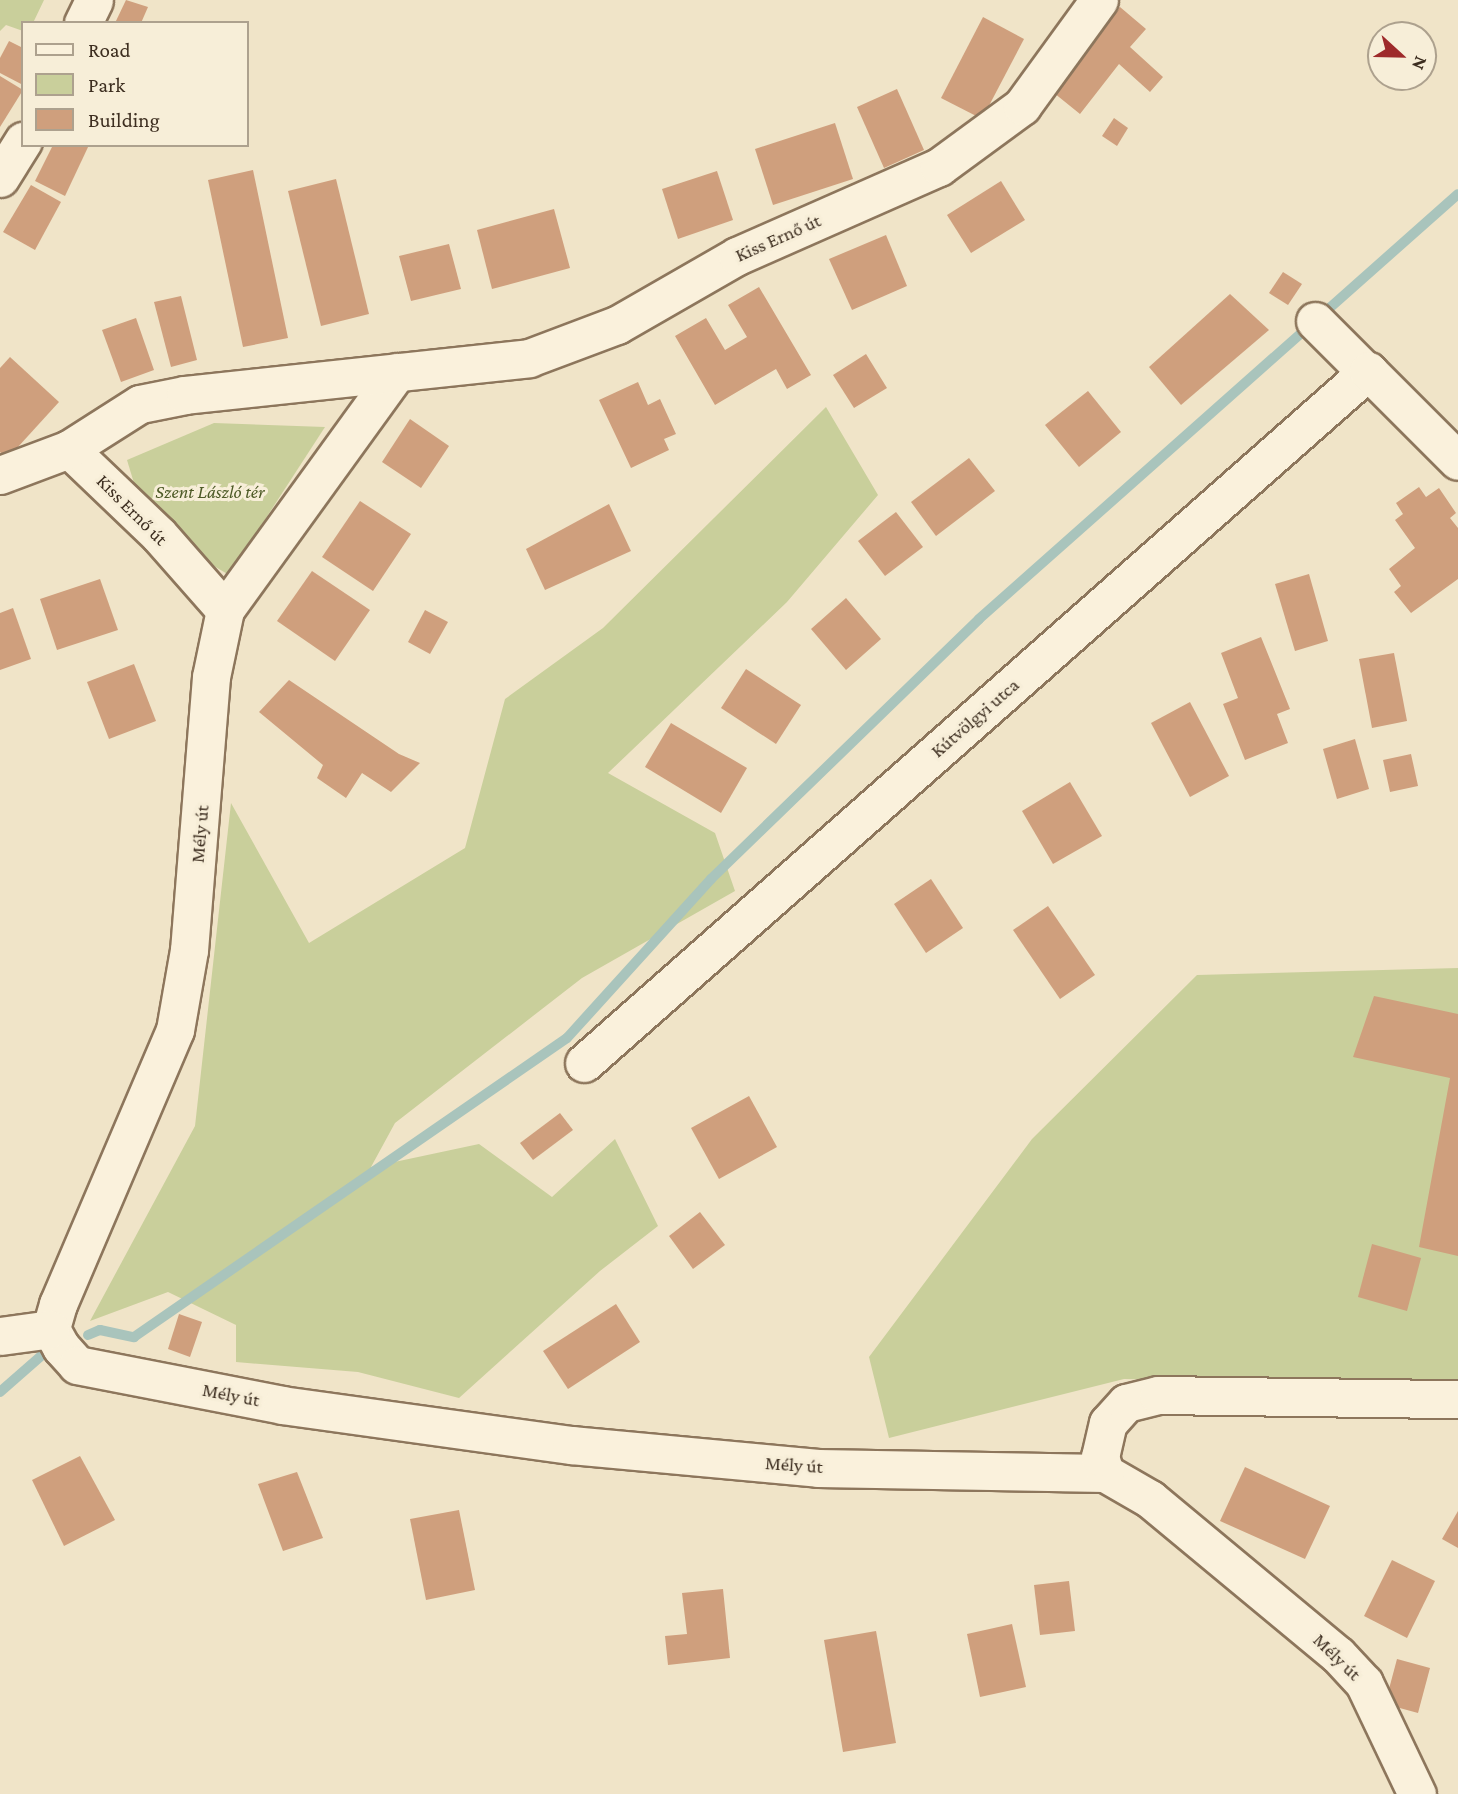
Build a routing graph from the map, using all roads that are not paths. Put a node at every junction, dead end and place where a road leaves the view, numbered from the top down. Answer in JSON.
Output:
{"nodes":[{"id":1,"x":94,"y":0,"type":"edge"},
{"id":2,"x":1099,"y":0,"type":"edge"},
{"id":3,"x":84,"y":21,"type":"edge"},
{"id":4,"x":21,"y":144,"type":"edge"},
{"id":5,"x":0,"y":178,"type":"edge"},
{"id":6,"x":1315,"y":321,"type":"dead end"},
{"id":7,"x":397,"y":372,"type":"junction"},
{"id":8,"x":1367,"y":373,"type":"junction"},
{"id":9,"x":69,"y":449,"type":"junction"},
{"id":10,"x":1458,"y":461,"type":"edge"},
{"id":11,"x":0,"y":475,"type":"edge"},
{"id":12,"x":225,"y":610,"type":"junction"},
{"id":13,"x":583,"y":1063,"type":"dead end"},
{"id":14,"x":51,"y":1329,"type":"junction"},
{"id":15,"x":0,"y":1336,"type":"edge"},
{"id":16,"x":1458,"y":1399,"type":"edge"},
{"id":17,"x":1105,"y":1473,"type":"junction"},
{"id":18,"x":1417,"y":1794,"type":"edge"}],
"edges":[{"from":1,"to":3,"type":"street"},
{"from":2,"to":7,"type":"street","name":"Kiss Ernő út"},
{"from":4,"to":5,"type":"street"},
{"from":6,"to":8,"type":"street"},
{"from":7,"to":9,"type":"street","name":"Kiss Ernő út"},
{"from":7,"to":12,"type":"street"},
{"from":8,"to":10,"type":"street"},
{"from":8,"to":13,"type":"street","name":"Kútvölgyi utca"},
{"from":9,"to":11,"type":"street"},
{"from":9,"to":12,"type":"street","name":"Kiss Ernő út"},
{"from":12,"to":14,"type":"street","name":"Mély út"},
{"from":14,"to":15,"type":"street"},
{"from":14,"to":17,"type":"street","name":"Mély út"},
{"from":16,"to":17,"type":"street"},
{"from":17,"to":18,"type":"street","name":"Mély út"}]}
